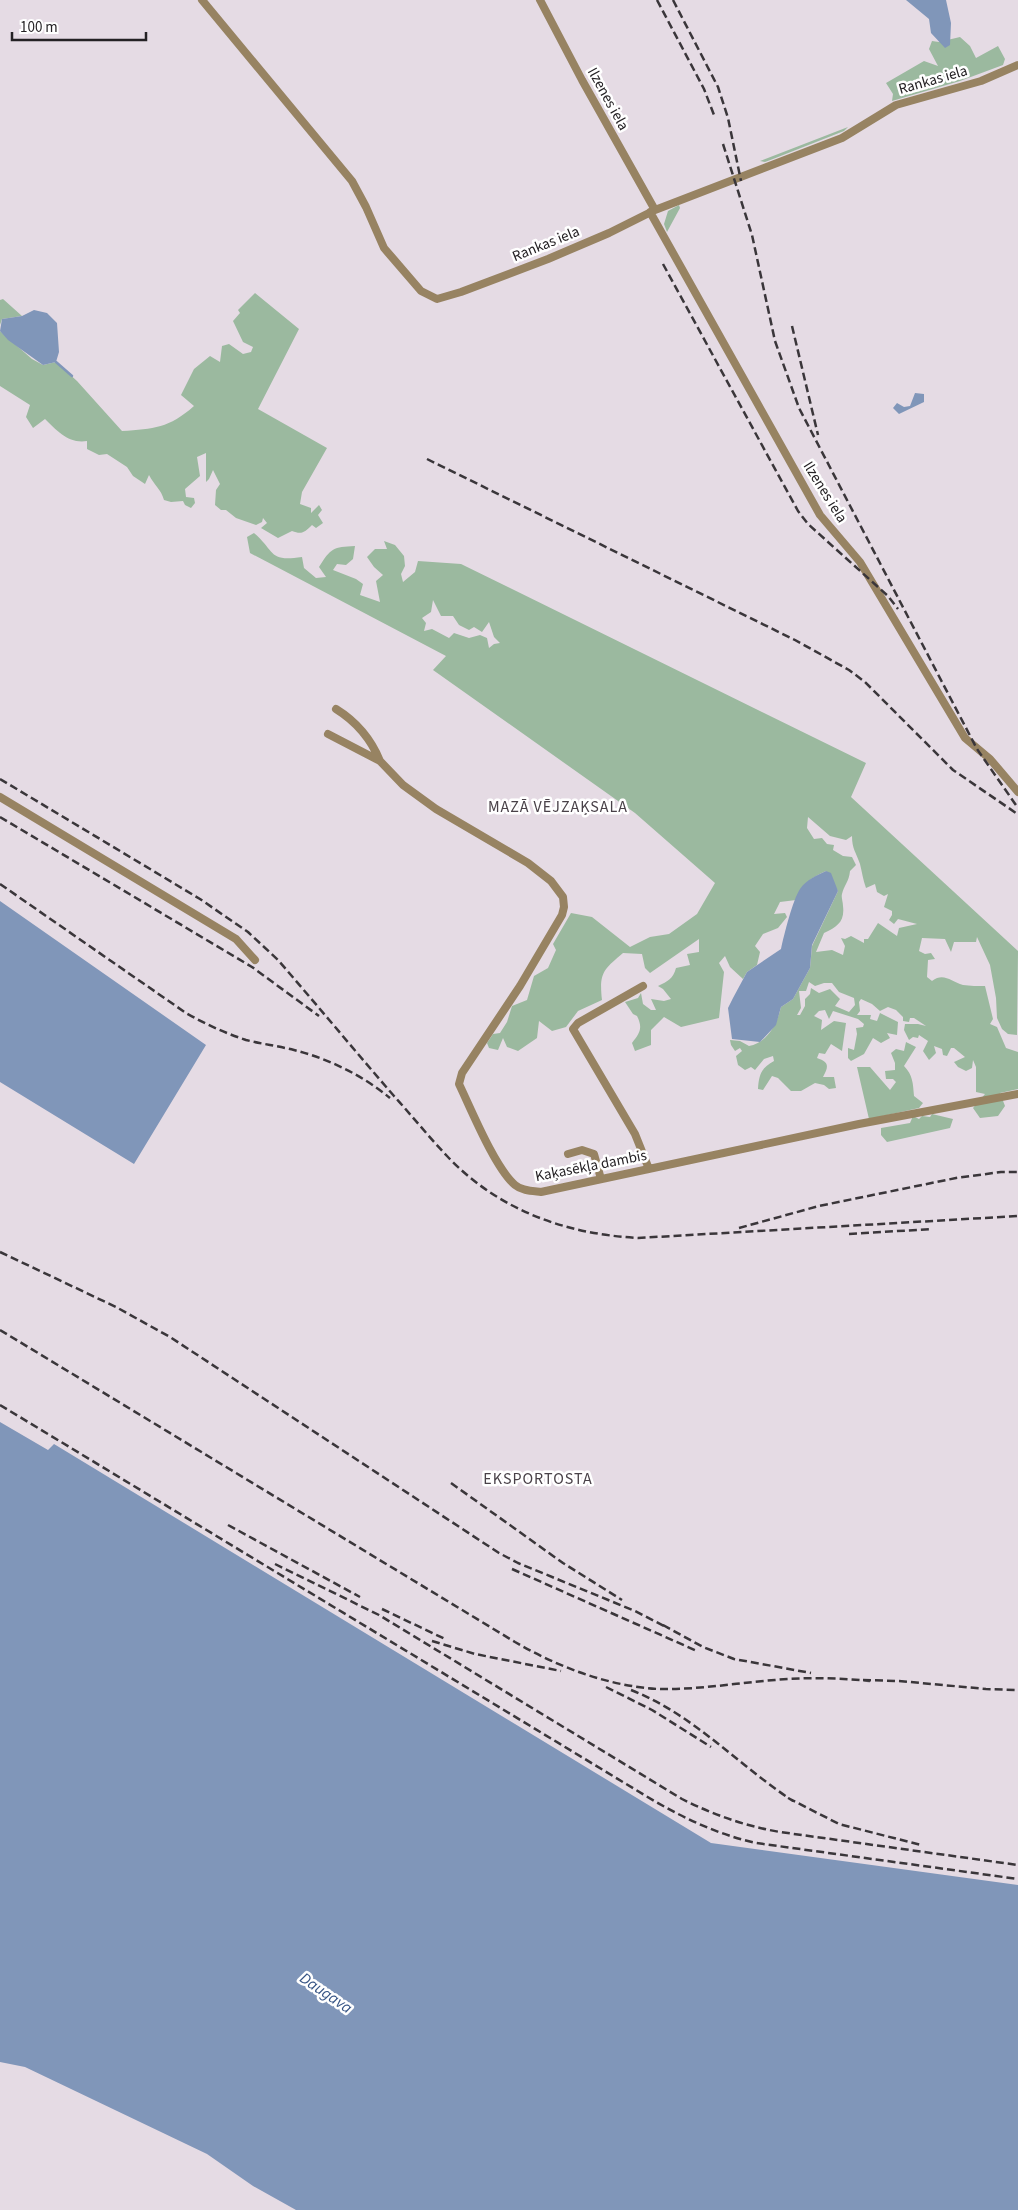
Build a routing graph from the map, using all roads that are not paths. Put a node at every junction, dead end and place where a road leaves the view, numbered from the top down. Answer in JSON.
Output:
{"nodes":[{"id":1,"x":202,"y":0,"type":"edge"},
{"id":2,"x":540,"y":0,"type":"edge"},
{"id":3,"x":1018,"y":66,"type":"edge"},
{"id":4,"x":652,"y":211,"type":"junction"},
{"id":5,"x":336,"y":709,"type":"dead end"},
{"id":6,"x":328,"y":734,"type":"dead end"},
{"id":7,"x":380,"y":761,"type":"junction"},
{"id":8,"x":1018,"y":792,"type":"edge"},
{"id":9,"x":0,"y":797,"type":"edge"},
{"id":10,"x":256,"y":960,"type":"dead end"},
{"id":11,"x":643,"y":986,"type":"dead end"},
{"id":12,"x":1018,"y":1094,"type":"edge"},
{"id":13,"x":568,"y":1154,"type":"dead end"},
{"id":14,"x":649,"y":1169,"type":"junction"},
{"id":15,"x":601,"y":1179,"type":"junction"}],
"edges":[{"from":1,"to":4,"type":"street","name":"Rankas iela"},
{"from":2,"to":4,"type":"street","name":"Ilzenes iela"},
{"from":3,"to":4,"type":"street","name":"Rankas iela"},
{"from":4,"to":8,"type":"street","name":"Ilzenes iela"},
{"from":5,"to":7,"type":"street"},
{"from":6,"to":7,"type":"street"},
{"from":7,"to":15,"type":"street","name":"Kaķasēkļa dambis"},
{"from":9,"to":10,"type":"street"},
{"from":11,"to":14,"type":"street"},
{"from":12,"to":14,"type":"street","name":"Kaķasēkļa dambis"},
{"from":13,"to":15,"type":"street"},
{"from":14,"to":15,"type":"street","name":"Kaķasēkļa dambis"}]}
